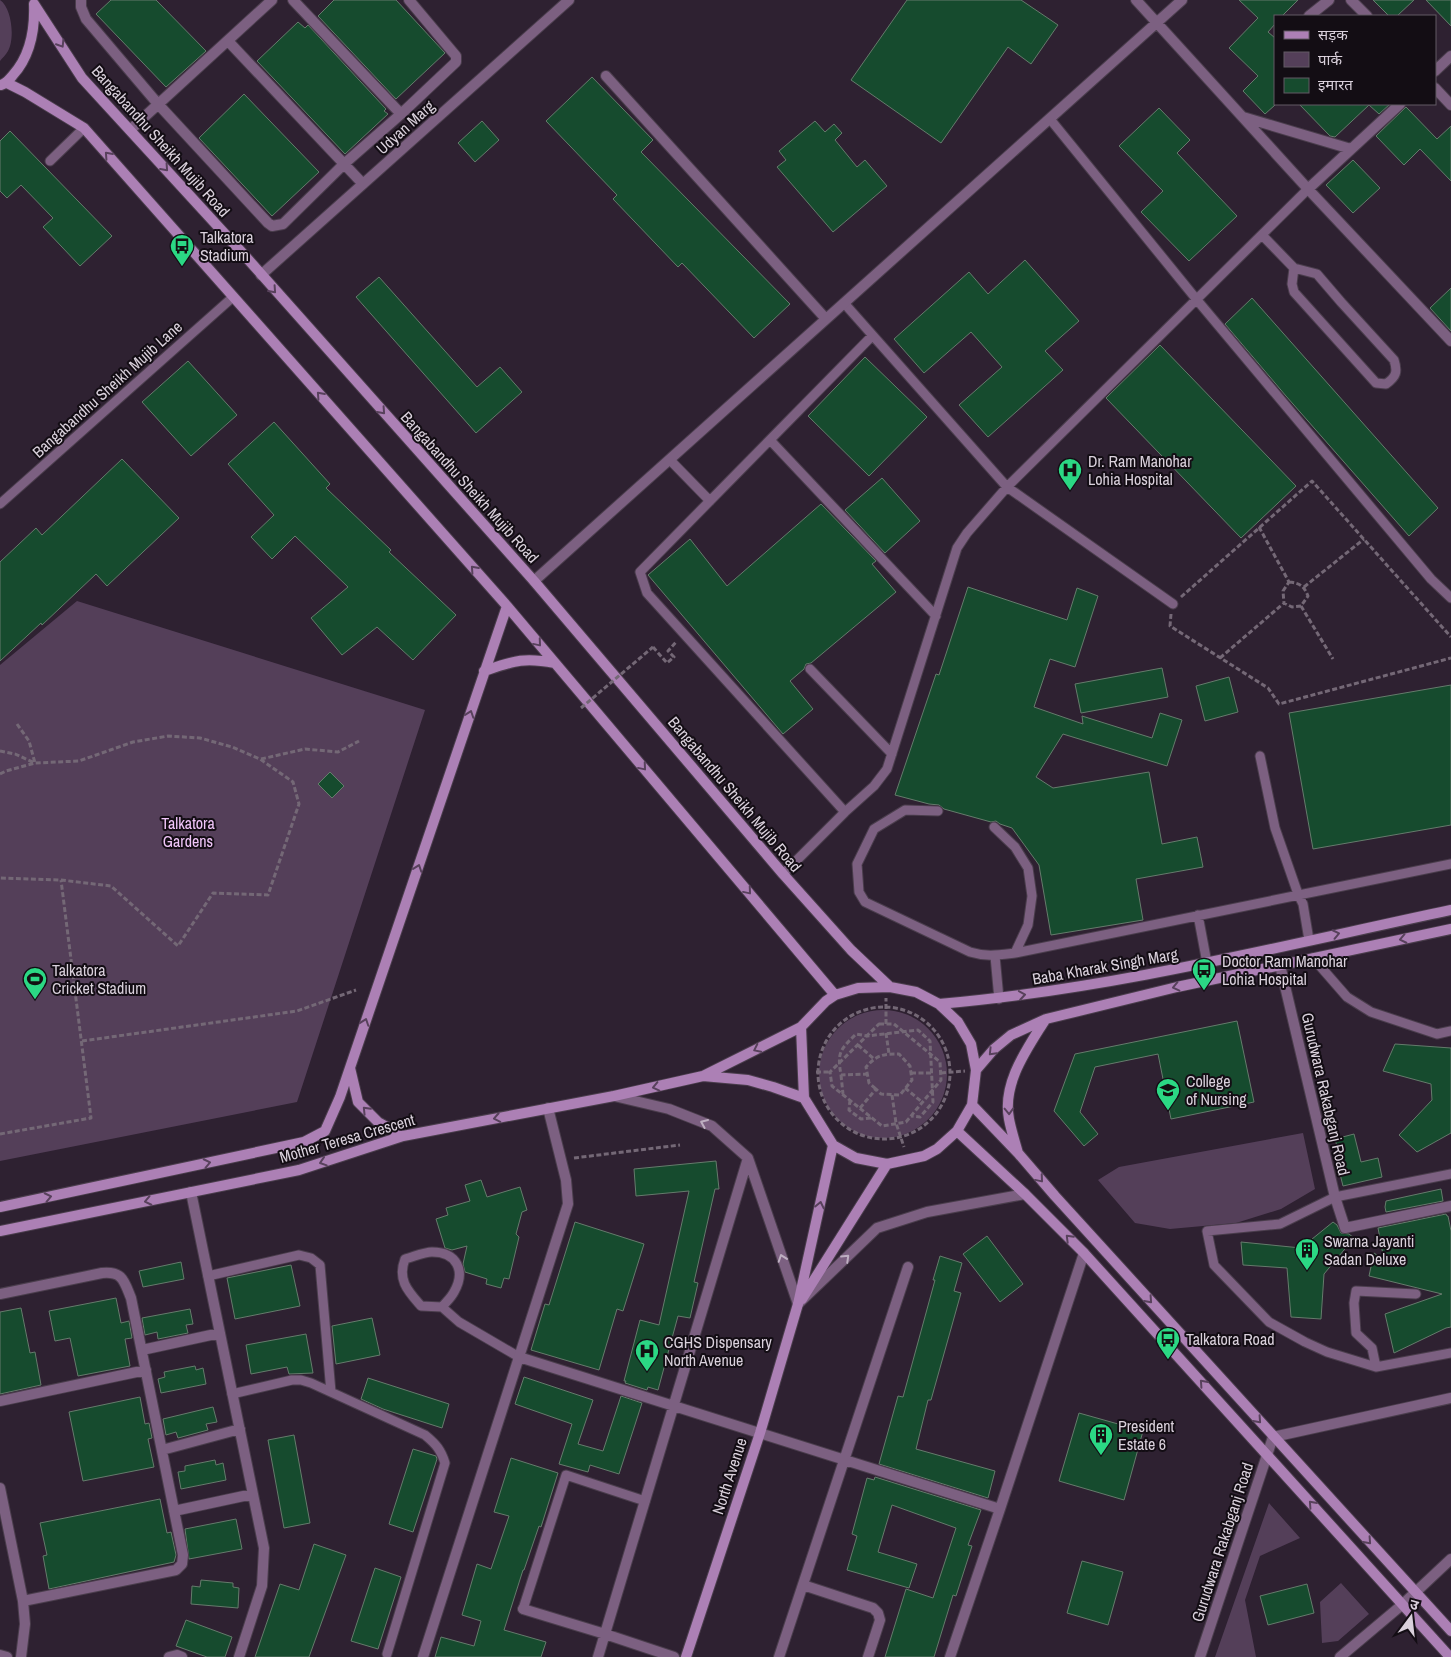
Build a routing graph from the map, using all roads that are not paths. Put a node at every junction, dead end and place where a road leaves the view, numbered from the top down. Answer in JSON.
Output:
{"nodes":[{"id":1,"x":81,"y":0,"type":"edge"},
{"id":2,"x":272,"y":0,"type":"edge"},
{"id":3,"x":293,"y":0,"type":"edge"},
{"id":4,"x":409,"y":0,"type":"edge"},
{"id":5,"x":569,"y":0,"type":"edge"},
{"id":6,"x":1136,"y":0,"type":"edge"},
{"id":7,"x":1182,"y":0,"type":"edge"},
{"id":8,"x":1328,"y":0,"type":"edge"},
{"id":9,"x":1351,"y":0,"type":"edge"},
{"id":10,"x":34,"y":1,"type":"edge"},
{"id":11,"x":1310,"y":15,"type":"edge"},
{"id":12,"x":1366,"y":15,"type":"edge"},
{"id":13,"x":1157,"y":23,"type":"junction"},
{"id":14,"x":228,"y":41,"type":"junction"},
{"id":15,"x":1451,"y":56,"type":"edge"},
{"id":16,"x":1436,"y":70,"type":"edge"},
{"id":17,"x":606,"y":76,"type":"dead end"},
{"id":18,"x":3,"y":84,"type":"edge"},
{"id":19,"x":1436,"y":89,"type":"edge"},
{"id":20,"x":158,"y":104,"type":"junction"},
{"id":21,"x":1399,"y":105,"type":"edge"},
{"id":22,"x":1451,"y":105,"type":"edge"},
{"id":23,"x":401,"y":114,"type":"junction"},
{"id":24,"x":1242,"y":116,"type":"junction"},
{"id":25,"x":1050,"y":119,"type":"junction"},
{"id":26,"x":84,"y":128,"type":"junction"},
{"id":27,"x":130,"y":130,"type":"junction"},
{"id":28,"x":1351,"y":149,"type":"junction"},
{"id":29,"x":50,"y":161,"type":"dead end"},
{"id":30,"x":344,"y":164,"type":"junction"},
{"id":31,"x":363,"y":184,"type":"junction"},
{"id":32,"x":1308,"y":189,"type":"junction"},
{"id":33,"x":1262,"y":234,"type":"junction"},
{"id":34,"x":1294,"y":268,"type":"junction"},
{"id":35,"x":261,"y":275,"type":"junction"},
{"id":36,"x":233,"y":297,"type":"junction"},
{"id":37,"x":1196,"y":300,"type":"junction"},
{"id":38,"x":844,"y":303,"type":"junction"},
{"id":39,"x":826,"y":319,"type":"junction"},
{"id":40,"x":872,"y":336,"type":"junction"},
{"id":41,"x":1451,"y":341,"type":"edge"},
{"id":42,"x":770,"y":440,"type":"junction"},
{"id":43,"x":670,"y":460,"type":"junction"},
{"id":44,"x":1007,"y":487,"type":"junction"},
{"id":45,"x":710,"y":501,"type":"junction"},
{"id":46,"x":0,"y":504,"type":"edge"},
{"id":47,"x":534,"y":581,"type":"junction"},
{"id":48,"x":1451,"y":598,"type":"edge"},
{"id":49,"x":1173,"y":604,"type":"road end"},
{"id":50,"x":506,"y":606,"type":"junction"},
{"id":51,"x":936,"y":616,"type":"junction"},
{"id":52,"x":555,"y":663,"type":"junction"},
{"id":53,"x":810,"y":669,"type":"dead end"},
{"id":54,"x":484,"y":671,"type":"junction"},
{"id":55,"x":892,"y":754,"type":"junction"},
{"id":56,"x":1260,"y":756,"type":"dead end"},
{"id":57,"x":938,"y":811,"type":"dead end"},
{"id":58,"x":845,"y":812,"type":"junction"},
{"id":59,"x":994,"y":828,"type":"dead end"},
{"id":60,"x":1451,"y":864,"type":"edge"},
{"id":61,"x":783,"y":874,"type":"junction"},
{"id":62,"x":1298,"y":894,"type":"junction"},
{"id":63,"x":1451,"y":910,"type":"edge"},
{"id":64,"x":1198,"y":915,"type":"junction"},
{"id":65,"x":1451,"y":930,"type":"edge"},
{"id":66,"x":1309,"y":940,"type":"junction"},
{"id":67,"x":1015,"y":952,"type":"junction"},
{"id":68,"x":995,"y":956,"type":"junction"},
{"id":69,"x":1313,"y":958,"type":"junction"},
{"id":70,"x":1207,"y":963,"type":"junction"},
{"id":71,"x":1280,"y":965,"type":"junction"},
{"id":72,"x":888,"y":987,"type":"junction"},
{"id":73,"x":835,"y":995,"type":"junction"},
{"id":74,"x":999,"y":999,"type":"junction"},
{"id":75,"x":939,"y":1004,"type":"junction"},
{"id":76,"x":1046,"y":1019,"type":"junction"},
{"id":77,"x":801,"y":1027,"type":"junction"},
{"id":78,"x":1451,"y":1031,"type":"edge"},
{"id":79,"x":350,"y":1068,"type":"junction"},
{"id":80,"x":976,"y":1070,"type":"junction"},
{"id":81,"x":704,"y":1076,"type":"junction"},
{"id":82,"x":614,"y":1096,"type":"junction"},
{"id":83,"x":804,"y":1098,"type":"junction"},
{"id":84,"x":972,"y":1105,"type":"junction"},
{"id":85,"x":548,"y":1108,"type":"junction"},
{"id":86,"x":957,"y":1131,"type":"junction"},
{"id":87,"x":403,"y":1136,"type":"junction"},
{"id":88,"x":833,"y":1145,"type":"junction"},
{"id":89,"x":1018,"y":1154,"type":"junction"},
{"id":90,"x":748,"y":1158,"type":"junction"},
{"id":91,"x":887,"y":1164,"type":"junction"},
{"id":92,"x":1451,"y":1174,"type":"edge"},
{"id":93,"x":191,"y":1192,"type":"junction"},
{"id":94,"x":1025,"y":1194,"type":"junction"},
{"id":95,"x":1335,"y":1197,"type":"junction"},
{"id":96,"x":1451,"y":1206,"type":"edge"},
{"id":97,"x":0,"y":1207,"type":"edge"},
{"id":98,"x":0,"y":1231,"type":"edge"},
{"id":99,"x":1084,"y":1253,"type":"junction"},
{"id":100,"x":908,"y":1267,"type":"dead end"},
{"id":101,"x":208,"y":1276,"type":"junction"},
{"id":102,"x":0,"y":1294,"type":"edge"},
{"id":103,"x":1416,"y":1294,"type":"dead end"},
{"id":104,"x":798,"y":1304,"type":"junction"},
{"id":105,"x":442,"y":1307,"type":"junction"},
{"id":106,"x":220,"y":1333,"type":"junction"},
{"id":107,"x":142,"y":1350,"type":"junction"},
{"id":108,"x":1451,"y":1352,"type":"edge"},
{"id":109,"x":519,"y":1357,"type":"junction"},
{"id":110,"x":1376,"y":1366,"type":"junction"},
{"id":111,"x":146,"y":1370,"type":"junction"},
{"id":112,"x":330,"y":1392,"type":"junction"},
{"id":113,"x":232,"y":1394,"type":"junction"},
{"id":114,"x":1451,"y":1398,"type":"edge"},
{"id":115,"x":0,"y":1401,"type":"edge"},
{"id":116,"x":674,"y":1406,"type":"junction"},
{"id":117,"x":240,"y":1429,"type":"junction"},
{"id":118,"x":760,"y":1433,"type":"junction"},
{"id":119,"x":1273,"y":1437,"type":"junction"},
{"id":120,"x":162,"y":1450,"type":"junction"},
{"id":121,"x":1267,"y":1454,"type":"junction"},
{"id":122,"x":844,"y":1460,"type":"junction"},
{"id":123,"x":0,"y":1488,"type":"edge"},
{"id":124,"x":253,"y":1494,"type":"junction"},
{"id":125,"x":645,"y":1501,"type":"junction"},
{"id":126,"x":1000,"y":1509,"type":"junction"},
{"id":127,"x":174,"y":1510,"type":"junction"},
{"id":128,"x":1451,"y":1559,"type":"edge"},
{"id":129,"x":803,"y":1585,"type":"junction"},
{"id":130,"x":1415,"y":1592,"type":"junction"},
{"id":131,"x":23,"y":1601,"type":"junction"},
{"id":132,"x":1403,"y":1604,"type":"junction"},
{"id":133,"x":523,"y":1609,"type":"joint"},
{"id":134,"x":1451,"y":1632,"type":"edge"},
{"id":135,"x":605,"y":1634,"type":"junction"},
{"id":136,"x":387,"y":1654,"type":"dead end"},
{"id":137,"x":0,"y":1655,"type":"edge"},
{"id":138,"x":7,"y":1657,"type":"edge"},
{"id":139,"x":21,"y":1657,"type":"edge"},
{"id":140,"x":169,"y":1657,"type":"edge"},
{"id":141,"x":182,"y":1657,"type":"edge"},
{"id":142,"x":240,"y":1657,"type":"edge"},
{"id":143,"x":423,"y":1657,"type":"edge"},
{"id":144,"x":598,"y":1657,"type":"edge"},
{"id":145,"x":674,"y":1657,"type":"edge"},
{"id":146,"x":686,"y":1657,"type":"edge"},
{"id":147,"x":779,"y":1657,"type":"edge"},
{"id":148,"x":868,"y":1657,"type":"edge"},
{"id":149,"x":950,"y":1657,"type":"edge"},
{"id":150,"x":1200,"y":1657,"type":"edge"},
{"id":151,"x":1340,"y":1657,"type":"edge"},
{"id":152,"x":1450,"y":1657,"type":"edge"}],
"edges":[{"from":1,"to":20,"type":"street"},
{"from":2,"to":14,"type":"street"},
{"from":3,"to":23,"type":"street"},
{"from":4,"to":23,"type":"street"},
{"from":5,"to":31,"type":"street","name":"Udyan Marg"},
{"from":6,"to":13,"type":"street"},
{"from":7,"to":13,"type":"street"},
{"from":8,"to":11,"type":"street"},
{"from":9,"to":12,"type":"street"},
{"from":10,"to":18,"type":"main road"},
{"from":10,"to":27,"type":"main road","name":"Bangabandhu Sheikh Mujib Road","one_way":true},
{"from":13,"to":24,"type":"street"},
{"from":13,"to":25,"type":"street"},
{"from":14,"to":20,"type":"street"},
{"from":14,"to":30,"type":"street"},
{"from":15,"to":16,"type":"street"},
{"from":17,"to":39,"type":"street"},
{"from":18,"to":26,"type":"main road"},
{"from":19,"to":22,"type":"street"},
{"from":20,"to":27,"type":"street"},
{"from":20,"to":30,"type":"street"},
{"from":21,"to":28,"type":"street"},
{"from":23,"to":30,"type":"street"},
{"from":24,"to":28,"type":"street"},
{"from":24,"to":32,"type":"street"},
{"from":25,"to":37,"type":"lane"},
{"from":25,"to":38,"type":"street"},
{"from":26,"to":29,"type":"lane"},
{"from":36,"to":26,"type":"main road","one_way":true},
{"from":27,"to":35,"type":"main road","name":"Bangabandhu Sheikh Mujib Road","one_way":true},
{"from":28,"to":32,"type":"street"},
{"from":30,"to":31,"type":"street"},
{"from":31,"to":35,"type":"street","name":"Udyan Marg"},
{"from":32,"to":33,"type":"lane"},
{"from":32,"to":41,"type":"street"},
{"from":33,"to":34,"type":"lane"},
{"from":33,"to":37,"type":"lane"},
{"from":34,"to":34,"type":"lane"},
{"from":35,"to":47,"type":"main road","name":"Bangabandhu Sheikh Mujib Road","one_way":true},
{"from":36,"to":46,"type":"lane","name":"Bangabandhu Sheikh Mujib Lane"},
{"from":50,"to":36,"type":"main road","one_way":true},
{"from":37,"to":44,"type":"lane"},
{"from":37,"to":48,"type":"lane"},
{"from":38,"to":39,"type":"street"},
{"from":38,"to":40,"type":"lane"},
{"from":39,"to":43,"type":"street"},
{"from":40,"to":42,"type":"lane"},
{"from":40,"to":44,"type":"lane"},
{"from":42,"to":45,"type":"lane"},
{"from":42,"to":51,"type":"lane"},
{"from":43,"to":45,"type":"lane"},
{"from":43,"to":47,"type":"street"},
{"from":44,"to":49,"type":"lane"},
{"from":44,"to":51,"type":"lane"},
{"from":45,"to":58,"type":"lane"},
{"from":47,"to":61,"type":"main road","name":"Bangabandhu Sheikh Mujib Road"},
{"from":50,"to":52,"type":"main road","one_way":true},
{"from":50,"to":54,"type":"main road","name":"Mother Teresa Crescent"},
{"from":51,"to":55,"type":"lane"},
{"from":52,"to":54,"type":"main road"},
{"from":52,"to":73,"type":"main road","one_way":true},
{"from":53,"to":55,"type":"lane"},
{"from":79,"to":54,"type":"main road","name":"Mother Teresa Crescent","one_way":true},
{"from":55,"to":58,"type":"lane"},
{"from":56,"to":62,"type":"lane"},
{"from":57,"to":68,"type":"lane"},
{"from":58,"to":61,"type":"lane"},
{"from":59,"to":67,"type":"lane"},
{"from":60,"to":62,"type":"lane"},
{"from":61,"to":72,"type":"main road","name":"Bangabandhu Sheikh Mujib Road"},
{"from":62,"to":64,"type":"lane"},
{"from":62,"to":66,"type":"lane"},
{"from":66,"to":63,"type":"main road","name":"Baba Kharak Singh Marg","one_way":true},
{"from":64,"to":67,"type":"lane"},
{"from":64,"to":70,"type":"lane"},
{"from":65,"to":69,"type":"main road","name":"Baba Kharak Singh Marg","one_way":true},
{"from":66,"to":70,"type":"main road","name":"Baba Kharak Singh Marg"},
{"from":67,"to":68,"type":"lane"},
{"from":68,"to":74,"type":"lane"},
{"from":69,"to":71,"type":"main road","name":"Baba Kharak Singh Marg"},
{"from":69,"to":78,"type":"lane"},
{"from":74,"to":70,"type":"main road","name":"Baba Kharak Singh Marg","one_way":true},
{"from":71,"to":76,"type":"main road","name":"Baba Kharak Singh Marg","one_way":true},
{"from":71,"to":95,"type":"street","name":"Gurudwara Rakabganj Road"},
{"from":72,"to":73,"type":"main road"},
{"from":72,"to":75,"type":"main road"},
{"from":73,"to":77,"type":"main road","name":"Mother Teresa Crescent"},
{"from":74,"to":75,"type":"main road","name":"Baba Kharak Singh Marg"},
{"from":75,"to":80,"type":"main road"},
{"from":76,"to":80,"type":"main road","name":"Baba Kharak Singh Marg","one_way":true},
{"from":76,"to":89,"type":"main road","one_way":true},
{"from":77,"to":81,"type":"main road","name":"Mother Teresa Crescent","one_way":true},
{"from":77,"to":83,"type":"main road"},
{"from":87,"to":79,"type":"main road","one_way":true},
{"from":97,"to":79,"type":"main road","name":"Mother Teresa Crescent","one_way":true},
{"from":80,"to":84,"type":"main road"},
{"from":81,"to":82,"type":"main road","name":"Mother Teresa Crescent","one_way":true},
{"from":81,"to":83,"type":"main road","name":"Mother Teresa Crescent"},
{"from":82,"to":85,"type":"main road","name":"Mother Teresa Crescent"},
{"from":90,"to":82,"type":"street","one_way":true},
{"from":83,"to":88,"type":"main road"},
{"from":84,"to":86,"type":"main road"},
{"from":84,"to":89,"type":"main road"},
{"from":85,"to":87,"type":"main road","name":"Mother Teresa Crescent","one_way":true},
{"from":85,"to":109,"type":"street"},
{"from":86,"to":91,"type":"main road"},
{"from":86,"to":94,"type":"main road"},
{"from":87,"to":93,"type":"main road","name":"Mother Teresa Crescent","one_way":true},
{"from":88,"to":91,"type":"main road"},
{"from":104,"to":88,"type":"main road","name":"North Avenue","one_way":true},
{"from":89,"to":119,"type":"main road","one_way":true},
{"from":104,"to":90,"type":"street","one_way":true},
{"from":90,"to":116,"type":"street"},
{"from":91,"to":104,"type":"main road","name":"North Avenue"},
{"from":92,"to":95,"type":"lane"},
{"from":93,"to":98,"type":"main road","name":"Mother Teresa Crescent","one_way":true},
{"from":93,"to":101,"type":"street"},
{"from":99,"to":94,"type":"main road","one_way":true},
{"from":104,"to":94,"type":"street","one_way":true},
{"from":95,"to":96,"type":"street","name":"Gurudwara Rakabganj Road"},
{"from":95,"to":110,"type":"lane"},
{"from":121,"to":99,"type":"main road","one_way":true},
{"from":99,"to":126,"type":"street"},
{"from":100,"to":122,"type":"street"},
{"from":101,"to":106,"type":"street"},
{"from":101,"to":112,"type":"lane"},
{"from":102,"to":107,"type":"street"},
{"from":103,"to":110,"type":"lane"},
{"from":104,"to":118,"type":"main road","name":"North Avenue"},
{"from":105,"to":105,"type":"lane"},
{"from":105,"to":109,"type":"lane"},
{"from":106,"to":107,"type":"street"},
{"from":106,"to":113,"type":"street"},
{"from":107,"to":111,"type":"street"},
{"from":108,"to":110,"type":"lane"},
{"from":109,"to":116,"type":"street"},
{"from":109,"to":143,"type":"street"},
{"from":111,"to":115,"type":"street"},
{"from":111,"to":120,"type":"street"},
{"from":112,"to":113,"type":"lane"},
{"from":112,"to":136,"type":"lane"},
{"from":113,"to":117,"type":"street"},
{"from":114,"to":119,"type":"street"},
{"from":116,"to":118,"type":"street"},
{"from":116,"to":125,"type":"street"},
{"from":117,"to":120,"type":"street"},
{"from":117,"to":124,"type":"street"},
{"from":118,"to":122,"type":"street"},
{"from":118,"to":146,"type":"main road","name":"North Avenue"},
{"from":119,"to":121,"type":"street","name":"Gurudwara Rakabganj Road"},
{"from":119,"to":130,"type":"main road","one_way":true},
{"from":120,"to":127,"type":"street"},
{"from":132,"to":121,"type":"main road","one_way":true},
{"from":121,"to":150,"type":"street","name":"Gurudwara Rakabganj Road"},
{"from":122,"to":126,"type":"street"},
{"from":122,"to":129,"type":"street"},
{"from":123,"to":131,"type":"street"},
{"from":124,"to":127,"type":"street"},
{"from":124,"to":142,"type":"street"},
{"from":125,"to":133,"type":"lane"},
{"from":125,"to":135,"type":"street"},
{"from":126,"to":149,"type":"street"},
{"from":127,"to":131,"type":"street"},
{"from":128,"to":130,"type":"street"},
{"from":129,"to":147,"type":"street"},
{"from":129,"to":148,"type":"street"},
{"from":130,"to":132,"type":"street"},
{"from":130,"to":134,"type":"main road"},
{"from":131,"to":139,"type":"street"},
{"from":132,"to":151,"type":"street"},
{"from":132,"to":152,"type":"main road"},
{"from":133,"to":135,"type":"street"},
{"from":135,"to":144,"type":"street"},
{"from":135,"to":145,"type":"street"},
{"from":137,"to":138,"type":"street"},
{"from":140,"to":141,"type":"street"}]}
